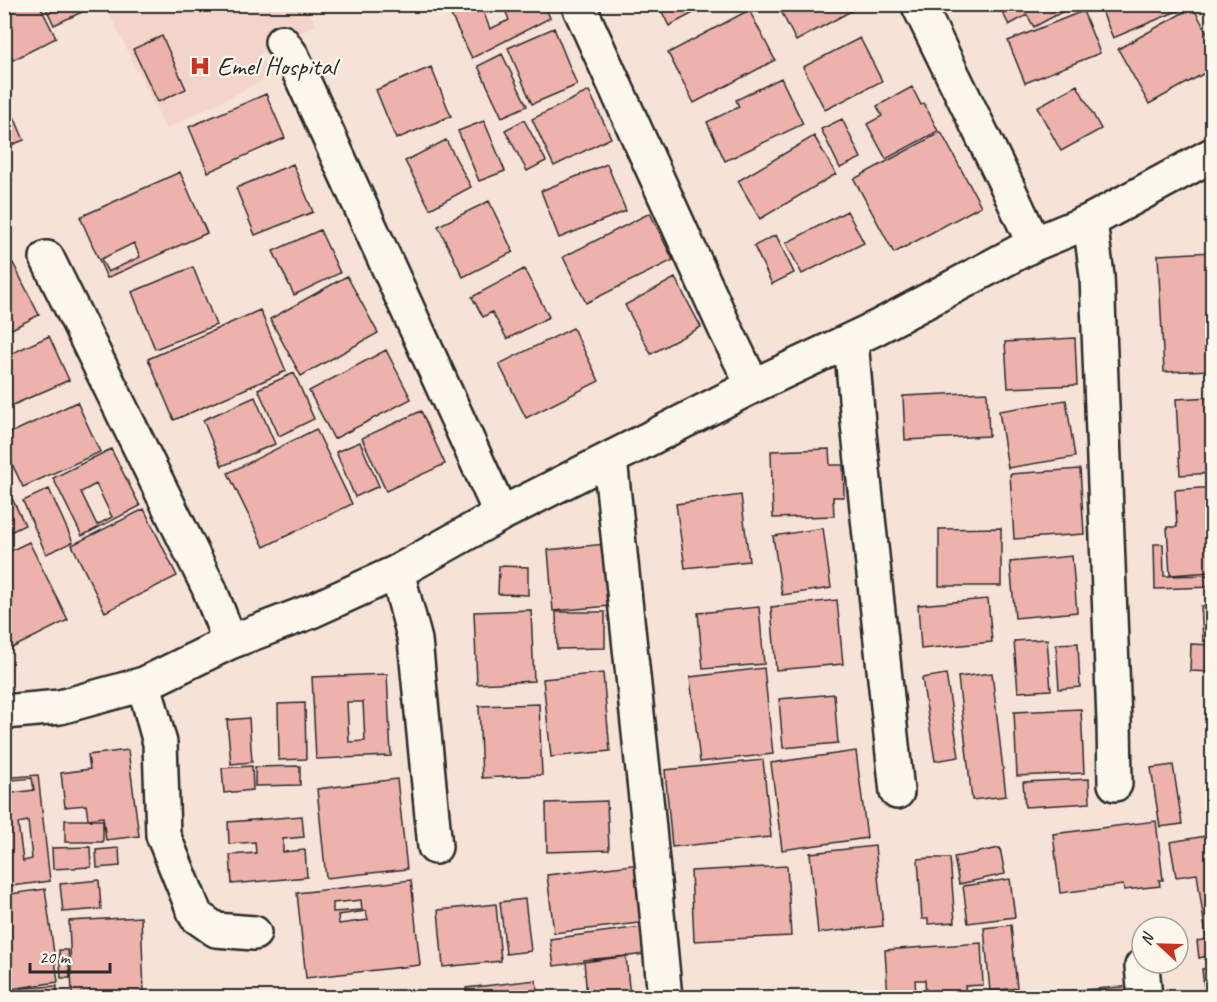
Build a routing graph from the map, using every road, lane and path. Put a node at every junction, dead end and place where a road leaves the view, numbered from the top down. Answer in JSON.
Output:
{"nodes":[{"id":1,"x":578,"y":4,"type":"edge"},
{"id":2,"x":918,"y":4,"type":"edge"},
{"id":3,"x":282,"y":42,"type":"dead end"},
{"id":4,"x":1212,"y":155,"type":"edge"},
{"id":5,"x":1090,"y":220,"type":"junction"},
{"id":6,"x":1034,"y":244,"type":"junction"},
{"id":7,"x":47,"y":258,"type":"dead end"},
{"id":8,"x":851,"y":340,"type":"junction"},
{"id":9,"x":753,"y":386,"type":"junction"},
{"id":10,"x":610,"y":459,"type":"junction"},
{"id":11,"x":501,"y":514,"type":"junction"},
{"id":12,"x":397,"y":572,"type":"junction"},
{"id":13,"x":230,"y":642,"type":"junction"},
{"id":14,"x":144,"y":684,"type":"junction"},
{"id":15,"x":4,"y":712,"type":"edge"},
{"id":16,"x":1115,"y":784,"type":"dead end"},
{"id":17,"x":897,"y":792,"type":"dead end"},
{"id":18,"x":435,"y":847,"type":"dead end"},
{"id":19,"x":254,"y":933,"type":"dead end"},
{"id":20,"x":665,"y":998,"type":"edge"}],
"edges":[{"from":1,"to":9,"type":"street"},
{"from":2,"to":6,"type":"street"},
{"from":3,"to":11,"type":"street"},
{"from":4,"to":5,"type":"street"},
{"from":5,"to":6,"type":"street"},
{"from":5,"to":16,"type":"street"},
{"from":6,"to":8,"type":"street"},
{"from":7,"to":13,"type":"street"},
{"from":8,"to":9,"type":"street"},
{"from":8,"to":17,"type":"street"},
{"from":9,"to":10,"type":"street"},
{"from":10,"to":11,"type":"street"},
{"from":10,"to":20,"type":"street"},
{"from":11,"to":12,"type":"street"},
{"from":12,"to":13,"type":"street"},
{"from":12,"to":18,"type":"street"},
{"from":13,"to":14,"type":"street"},
{"from":14,"to":15,"type":"street"},
{"from":14,"to":19,"type":"street"}]}
